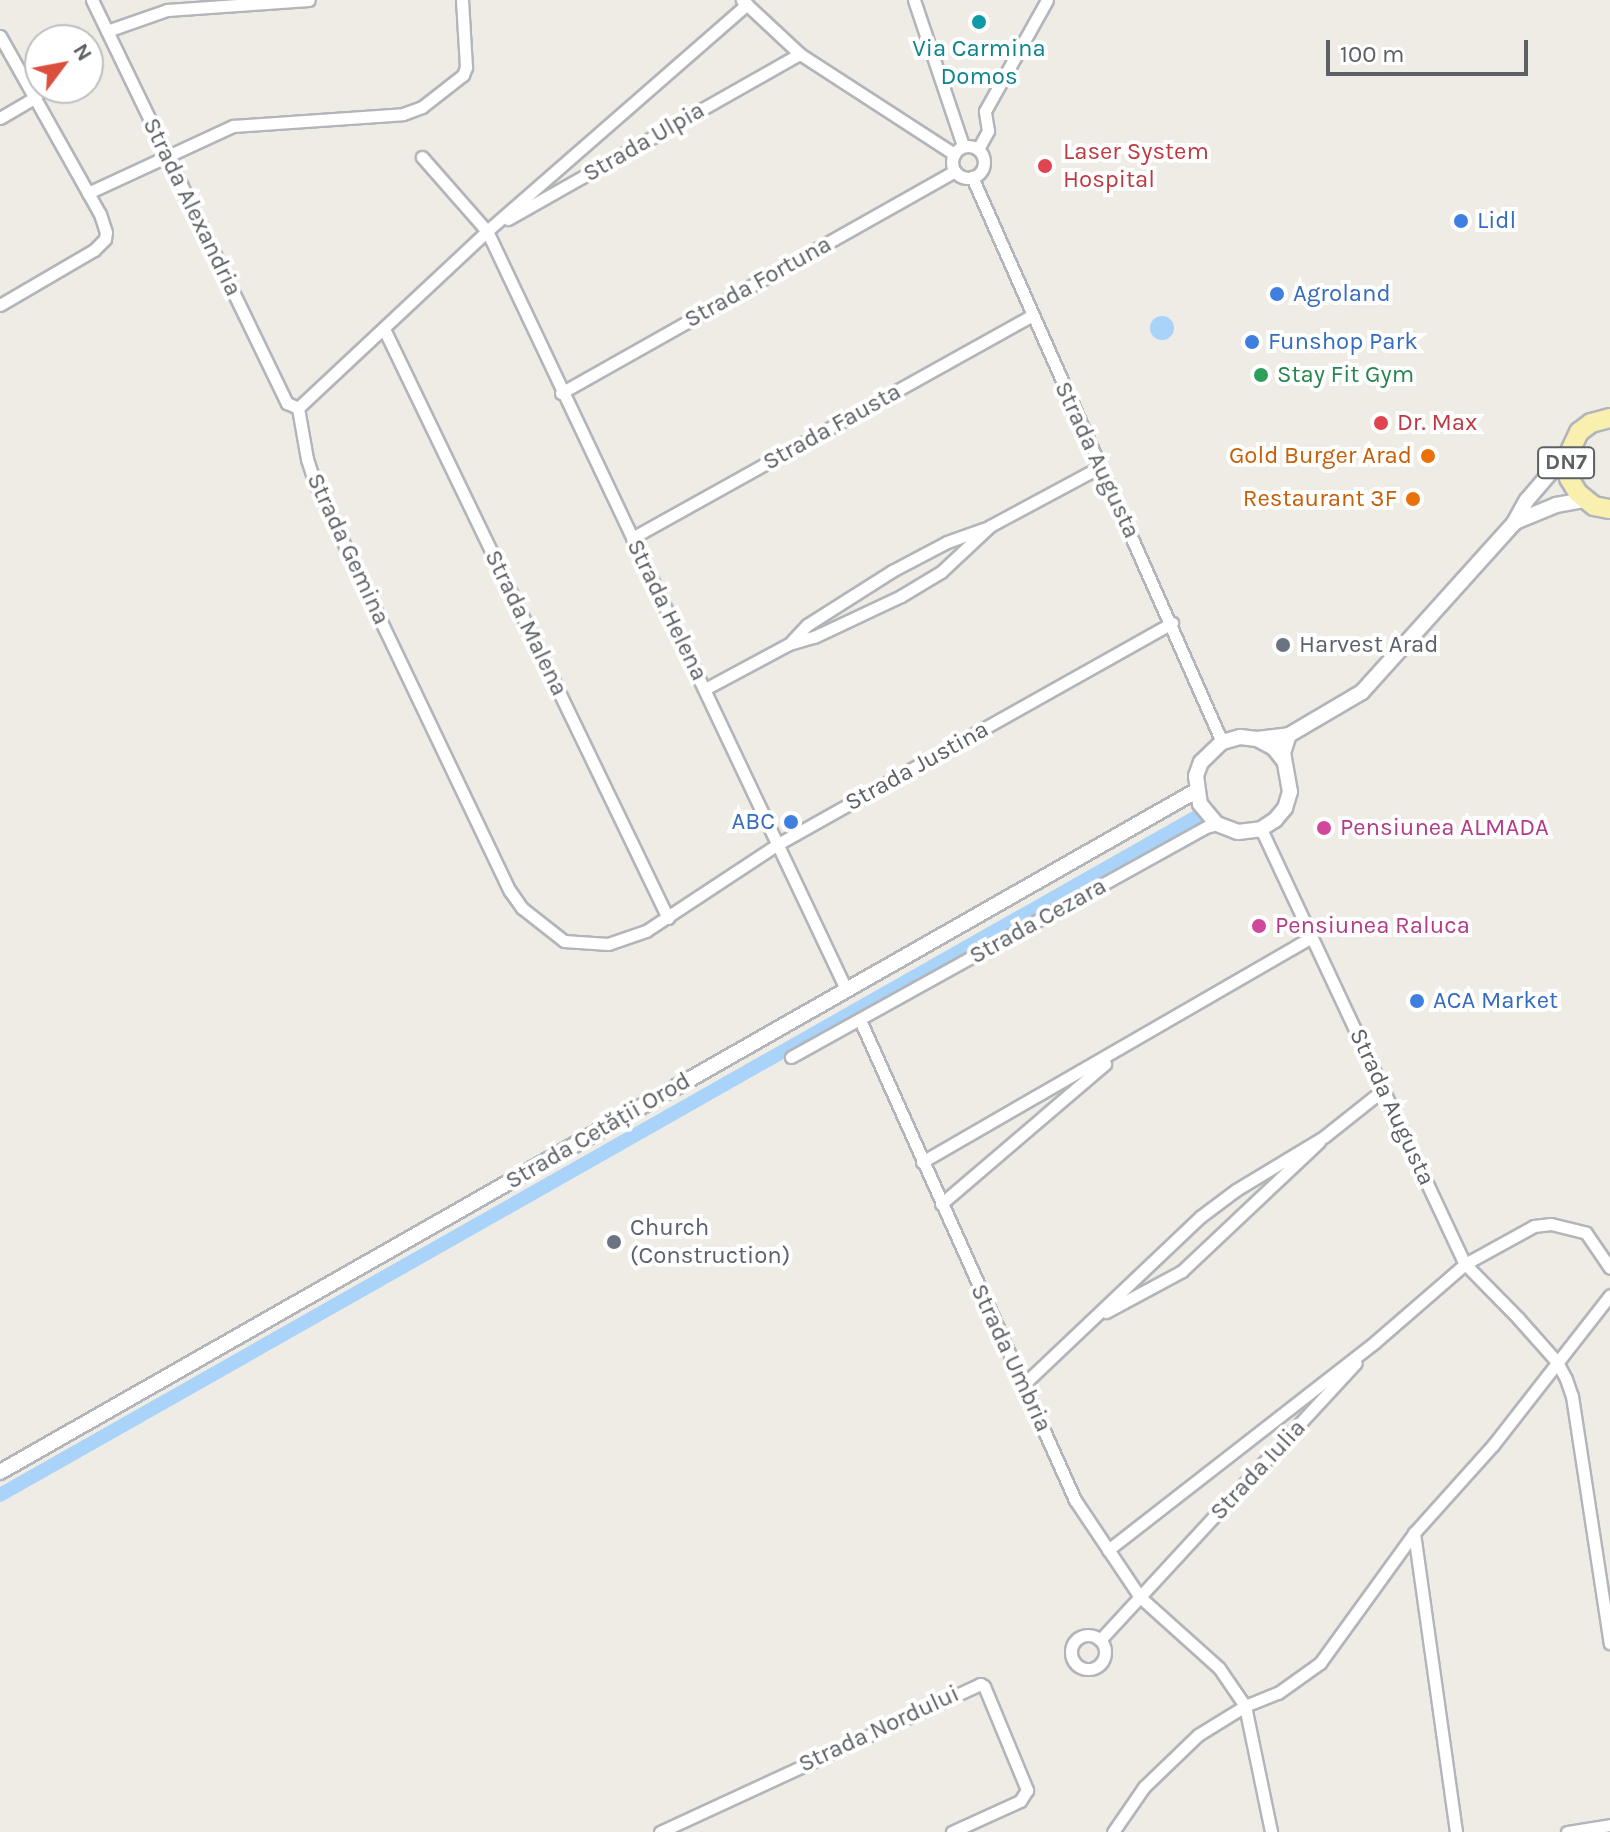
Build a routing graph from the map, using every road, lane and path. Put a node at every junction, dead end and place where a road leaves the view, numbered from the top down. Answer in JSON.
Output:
{"nodes":[{"id":1,"x":92,"y":0,"type":"edge"},
{"id":2,"x":309,"y":0,"type":"edge"},
{"id":3,"x":462,"y":0,"type":"edge"},
{"id":4,"x":914,"y":0,"type":"edge"},
{"id":5,"x":1047,"y":0,"type":"edge"},
{"id":6,"x":744,"y":2,"type":"edge"},
{"id":7,"x":107,"y":31,"type":"junction"},
{"id":8,"x":0,"y":36,"type":"edge"},
{"id":9,"x":800,"y":54,"type":"junction"},
{"id":10,"x":24,"y":77,"type":"edge"},
{"id":11,"x":24,"y":104,"type":"edge"},
{"id":12,"x":40,"y":104,"type":"edge"},
{"id":13,"x":0,"y":118,"type":"edge"},
{"id":14,"x":978,"y":149,"type":"junction"},
{"id":15,"x":959,"y":150,"type":"junction"},
{"id":16,"x":168,"y":156,"type":"junction"},
{"id":17,"x":422,"y":157,"type":"dead end"},
{"id":18,"x":955,"y":171,"type":"junction"},
{"id":19,"x":972,"y":177,"type":"junction"},
{"id":20,"x":88,"y":193,"type":"junction"},
{"id":21,"x":487,"y":231,"type":"junction"},
{"id":22,"x":0,"y":305,"type":"edge"},
{"id":23,"x":1031,"y":316,"type":"junction"},
{"id":24,"x":384,"y":329,"type":"junction"},
{"id":25,"x":561,"y":393,"type":"junction"},
{"id":26,"x":1610,"y":404,"type":"edge"},
{"id":27,"x":298,"y":408,"type":"junction"},
{"id":28,"x":1604,"y":419,"type":"edge"},
{"id":29,"x":1568,"y":452,"type":"junction"},
{"id":30,"x":1100,"y":467,"type":"junction"},
{"id":31,"x":1584,"y":500,"type":"junction"},
{"id":32,"x":1610,"y":509,"type":"edge"},
{"id":33,"x":1514,"y":523,"type":"junction"},
{"id":34,"x":990,"y":526,"type":"junction"},
{"id":35,"x":632,"y":538,"type":"junction"},
{"id":36,"x":1172,"y":623,"type":"junction"},
{"id":37,"x":789,"y":644,"type":"junction"},
{"id":38,"x":705,"y":689,"type":"junction"},
{"id":39,"x":1289,"y":735,"type":"junction"},
{"id":40,"x":1257,"y":739,"type":"junction"},
{"id":41,"x":1222,"y":742,"type":"junction"},
{"id":42,"x":1284,"y":761,"type":"junction"},
{"id":43,"x":1196,"y":791,"type":"junction"},
{"id":44,"x":1217,"y":824,"type":"junction"},
{"id":45,"x":1261,"y":829,"type":"junction"},
{"id":46,"x":778,"y":844,"type":"junction"},
{"id":47,"x":668,"y":918,"type":"junction"},
{"id":48,"x":1312,"y":937,"type":"junction"},
{"id":49,"x":846,"y":989,"type":"junction"},
{"id":50,"x":860,"y":1020,"type":"junction"},
{"id":51,"x":1127,"y":1045,"type":"junction"},
{"id":52,"x":791,"y":1057,"type":"dead end"},
{"id":53,"x":1384,"y":1089,"type":"junction"},
{"id":54,"x":1325,"y":1136,"type":"junction"},
{"id":55,"x":922,"y":1162,"type":"junction"},
{"id":56,"x":941,"y":1204,"type":"junction"},
{"id":57,"x":1465,"y":1264,"type":"junction"},
{"id":58,"x":1610,"y":1268,"type":"edge"},
{"id":59,"x":1610,"y":1295,"type":"edge"},
{"id":60,"x":1097,"y":1316,"type":"junction"},
{"id":61,"x":1375,"y":1342,"type":"junction"},
{"id":62,"x":1557,"y":1362,"type":"junction"},
{"id":63,"x":1024,"y":1384,"type":"junction"},
{"id":64,"x":0,"y":1472,"type":"edge"},
{"id":65,"x":1414,"y":1533,"type":"junction"},
{"id":66,"x":1108,"y":1550,"type":"junction"},
{"id":67,"x":1140,"y":1597,"type":"junction"},
{"id":68,"x":1100,"y":1640,"type":"dead end"},
{"id":69,"x":1610,"y":1643,"type":"edge"},
{"id":70,"x":1245,"y":1706,"type":"junction"},
{"id":71,"x":1610,"y":1825,"type":"edge"},
{"id":72,"x":660,"y":1832,"type":"edge"},
{"id":73,"x":952,"y":1832,"type":"edge"},
{"id":74,"x":1113,"y":1832,"type":"edge"},
{"id":75,"x":1271,"y":1832,"type":"edge"},
{"id":76,"x":1456,"y":1832,"type":"edge"},
{"id":77,"x":1567,"y":1832,"type":"edge"}],
"edges":[{"from":1,"to":7,"type":"street","name":"Strada Alexandria"},
{"from":2,"to":7,"type":"street"},
{"from":3,"to":16,"type":"street"},
{"from":4,"to":15,"type":"street"},
{"from":5,"to":14,"type":"street"},
{"from":6,"to":9,"type":"street"},
{"from":6,"to":21,"type":"street"},
{"from":7,"to":16,"type":"street","name":"Strada Alexandria"},
{"from":8,"to":10,"type":"street"},
{"from":9,"to":15,"type":"street"},
{"from":9,"to":21,"type":"street","name":"Strada Ulpia"},
{"from":11,"to":13,"type":"street"},
{"from":12,"to":20,"type":"street"},
{"from":14,"to":15,"type":"street"},
{"from":14,"to":19,"type":"street"},
{"from":15,"to":18,"type":"street"},
{"from":16,"to":20,"type":"street"},
{"from":16,"to":27,"type":"street","name":"Strada Alexandria"},
{"from":17,"to":21,"type":"street","name":"Strada Helena"},
{"from":18,"to":19,"type":"street"},
{"from":18,"to":25,"type":"street","name":"Strada Fortuna"},
{"from":19,"to":23,"type":"street","name":"Strada Augusta"},
{"from":20,"to":22,"type":"street"},
{"from":21,"to":24,"type":"street"},
{"from":21,"to":25,"type":"street","name":"Strada Helena"},
{"from":23,"to":30,"type":"street","name":"Strada Augusta"},
{"from":23,"to":35,"type":"street","name":"Strada Fausta"},
{"from":24,"to":27,"type":"street"},
{"from":24,"to":47,"type":"street","name":"Strada Malena"},
{"from":25,"to":35,"type":"street","name":"Strada Helena"},
{"from":26,"to":28,"type":"main road","number":"DN7"},
{"from":27,"to":47,"type":"street","name":"Strada Gemina"},
{"from":28,"to":29,"type":"main road","number":"DN7"},
{"from":29,"to":31,"type":"main road","number":"DN7"},
{"from":29,"to":33,"type":"street"},
{"from":30,"to":34,"type":"street"},
{"from":30,"to":36,"type":"street","name":"Strada Augusta"},
{"from":31,"to":32,"type":"main road","number":"DN7"},
{"from":31,"to":33,"type":"street"},
{"from":33,"to":39,"type":"street"},
{"from":34,"to":37,"type":"street"},
{"from":34,"to":37,"type":"street"},
{"from":35,"to":38,"type":"street","name":"Strada Helena"},
{"from":36,"to":41,"type":"street","name":"Strada Augusta"},
{"from":36,"to":46,"type":"street","name":"Strada Justina"},
{"from":37,"to":38,"type":"street"},
{"from":38,"to":46,"type":"street","name":"Strada Helena"},
{"from":39,"to":40,"type":"street"},
{"from":39,"to":42,"type":"street"},
{"from":40,"to":41,"type":"street"},
{"from":40,"to":42,"type":"street"},
{"from":41,"to":43,"type":"street"},
{"from":42,"to":45,"type":"street"},
{"from":43,"to":44,"type":"street"},
{"from":43,"to":49,"type":"street","name":"Strada Cetății Orod"},
{"from":44,"to":45,"type":"street"},
{"from":44,"to":50,"type":"street","name":"Strada Cezara"},
{"from":45,"to":48,"type":"street","name":"Strada Augusta"},
{"from":46,"to":47,"type":"street","name":"Strada Justina"},
{"from":46,"to":49,"type":"street","name":"Strada Helena"},
{"from":48,"to":51,"type":"street"},
{"from":48,"to":53,"type":"street","name":"Strada Augusta"},
{"from":49,"to":64,"type":"street","name":"Strada Cetății Orod"},
{"from":50,"to":52,"type":"street","name":"Strada Cezara"},
{"from":50,"to":55,"type":"street"},
{"from":51,"to":55,"type":"street"},
{"from":51,"to":56,"type":"street"},
{"from":53,"to":54,"type":"street"},
{"from":53,"to":57,"type":"street","name":"Strada Augusta"},
{"from":54,"to":60,"type":"street"},
{"from":54,"to":60,"type":"street"},
{"from":55,"to":56,"type":"street","name":"Strada Umbria"},
{"from":56,"to":63,"type":"street","name":"Strada Umbria"},
{"from":57,"to":58,"type":"street","name":"Strada Iulia"},
{"from":57,"to":61,"type":"street","name":"Strada Iulia"},
{"from":57,"to":62,"type":"street","name":"Strada Augusta"},
{"from":59,"to":62,"type":"street"},
{"from":60,"to":63,"type":"street"},
{"from":61,"to":66,"type":"street","name":"Strada Iulia"},
{"from":61,"to":67,"type":"street","name":"Strada Iulia"},
{"from":62,"to":65,"type":"street"},
{"from":62,"to":69,"type":"street"},
{"from":63,"to":66,"type":"street","name":"Strada Umbria"},
{"from":65,"to":70,"type":"street"},
{"from":65,"to":76,"type":"street"},
{"from":66,"to":67,"type":"street","name":"Strada Umbria"},
{"from":67,"to":68,"type":"street","name":"Strada Iulia"},
{"from":67,"to":70,"type":"street","name":"Strada Umbria"},
{"from":70,"to":74,"type":"street"},
{"from":70,"to":75,"type":"street"},
{"from":71,"to":77,"type":"street"},
{"from":72,"to":73,"type":"street","name":"Strada Nordului"}]}
